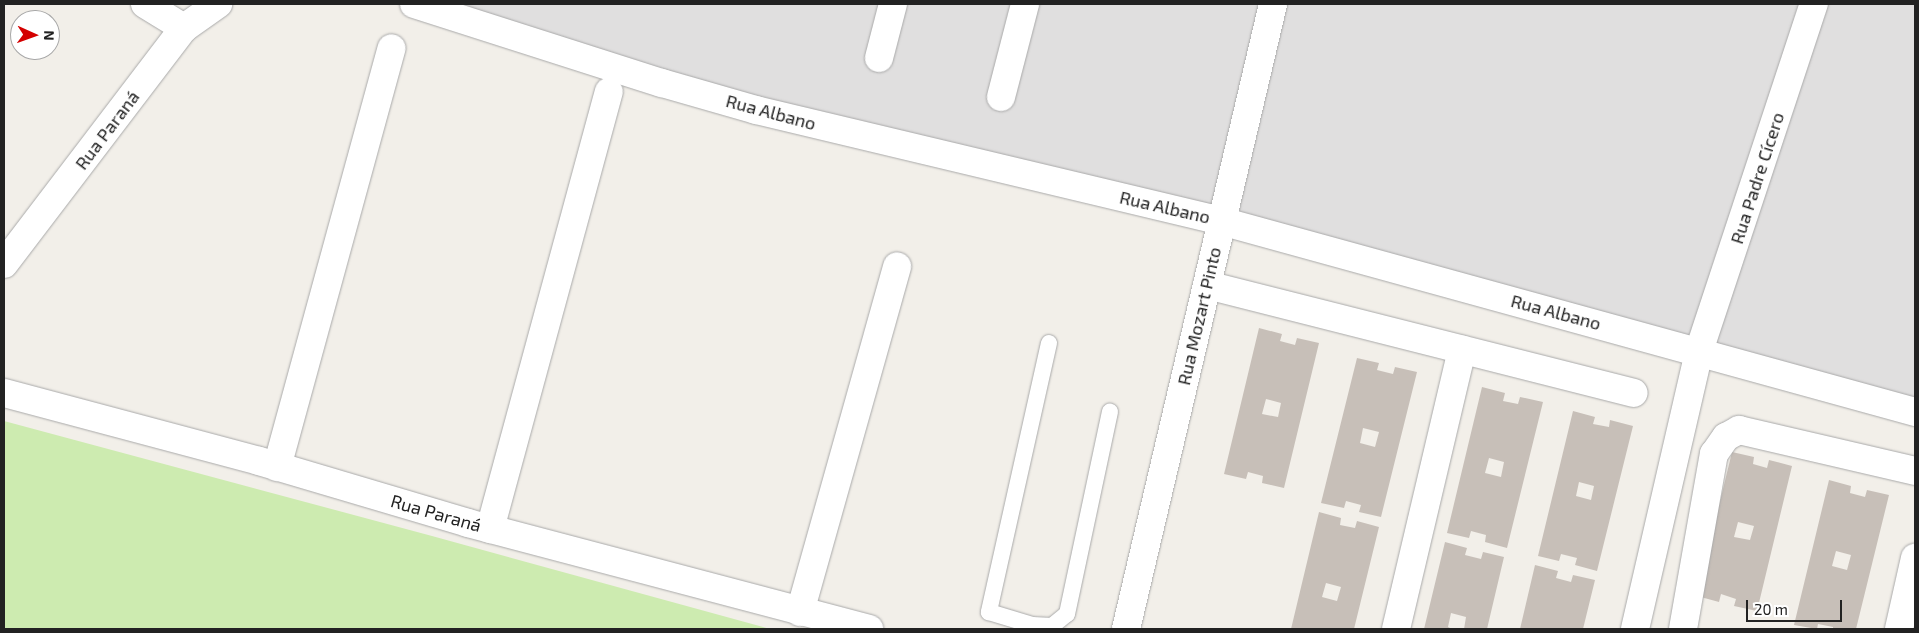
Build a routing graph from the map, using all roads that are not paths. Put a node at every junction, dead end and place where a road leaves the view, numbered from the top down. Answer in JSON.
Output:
{"nodes":[{"id":1,"x":145,"y":4,"type":"edge"},
{"id":2,"x":218,"y":4,"type":"edge"},
{"id":3,"x":414,"y":4,"type":"edge"},
{"id":4,"x":893,"y":4,"type":"edge"},
{"id":5,"x":1025,"y":4,"type":"edge"},
{"id":6,"x":1273,"y":4,"type":"edge"},
{"id":7,"x":1814,"y":4,"type":"edge"},
{"id":8,"x":483,"y":13,"type":"edge"},
{"id":9,"x":184,"y":28,"type":"junction"},
{"id":10,"x":392,"y":48,"type":"dead end"},
{"id":11,"x":879,"y":58,"type":"dead end"},
{"id":12,"x":609,"y":92,"type":"dead end"},
{"id":13,"x":1001,"y":97,"type":"dead end"},
{"id":14,"x":1221,"y":221,"type":"junction"},
{"id":15,"x":4,"y":264,"type":"edge"},
{"id":16,"x":897,"y":266,"type":"dead end"},
{"id":17,"x":1207,"y":285,"type":"junction"},
{"id":18,"x":1049,"y":343,"type":"dead end"},
{"id":19,"x":1462,"y":350,"type":"junction"},
{"id":20,"x":1699,"y":351,"type":"junction"},
{"id":21,"x":4,"y":392,"type":"edge"},
{"id":22,"x":1634,"y":393,"type":"dead end"},
{"id":23,"x":1110,"y":412,"type":"dead end"},
{"id":24,"x":1915,"y":412,"type":"edge"},
{"id":25,"x":276,"y":467,"type":"junction"},
{"id":26,"x":1915,"y":471,"type":"edge"},
{"id":27,"x":490,"y":529,"type":"junction"},
{"id":28,"x":1915,"y":558,"type":"edge"},
{"id":29,"x":800,"y":612,"type":"junction"},
{"id":30,"x":1031,"y":627,"type":"edge"},
{"id":31,"x":869,"y":629,"type":"edge"},
{"id":32,"x":1126,"y":629,"type":"edge"},
{"id":33,"x":1396,"y":629,"type":"edge"},
{"id":34,"x":1635,"y":629,"type":"edge"},
{"id":35,"x":1683,"y":629,"type":"edge"},
{"id":36,"x":1898,"y":629,"type":"edge"}],
"edges":[{"from":1,"to":9,"type":"street"},
{"from":2,"to":9,"type":"street","name":"Rua Paraná"},
{"from":3,"to":8,"type":"street","name":"Rua Albano"},
{"from":4,"to":11,"type":"street"},
{"from":5,"to":13,"type":"street"},
{"from":6,"to":14,"type":"street","name":"Rua Mozart Pinto"},
{"from":7,"to":20,"type":"street","name":"Rua Padre Cícero"},
{"from":8,"to":14,"type":"street","name":"Rua Albano"},
{"from":9,"to":15,"type":"street","name":"Rua Paraná"},
{"from":10,"to":25,"type":"street"},
{"from":12,"to":27,"type":"street"},
{"from":14,"to":17,"type":"street","name":"Rua Mozart Pinto"},
{"from":14,"to":20,"type":"street","name":"Rua Albano"},
{"from":16,"to":29,"type":"street"},
{"from":17,"to":19,"type":"street"},
{"from":17,"to":32,"type":"street","name":"Rua Mozart Pinto"},
{"from":18,"to":30,"type":"lane"},
{"from":19,"to":22,"type":"street"},
{"from":19,"to":33,"type":"street"},
{"from":20,"to":24,"type":"street","name":"Rua Albano"},
{"from":20,"to":34,"type":"street","name":"Rua Padre Cícero"},
{"from":21,"to":25,"type":"street","name":"Rua Paraná"},
{"from":23,"to":30,"type":"lane"},
{"from":25,"to":27,"type":"street","name":"Rua Paraná"},
{"from":26,"to":35,"type":"street"},
{"from":27,"to":29,"type":"street","name":"Rua Paraná"},
{"from":28,"to":36,"type":"street"},
{"from":29,"to":31,"type":"street","name":"Rua Paraná"}]}
